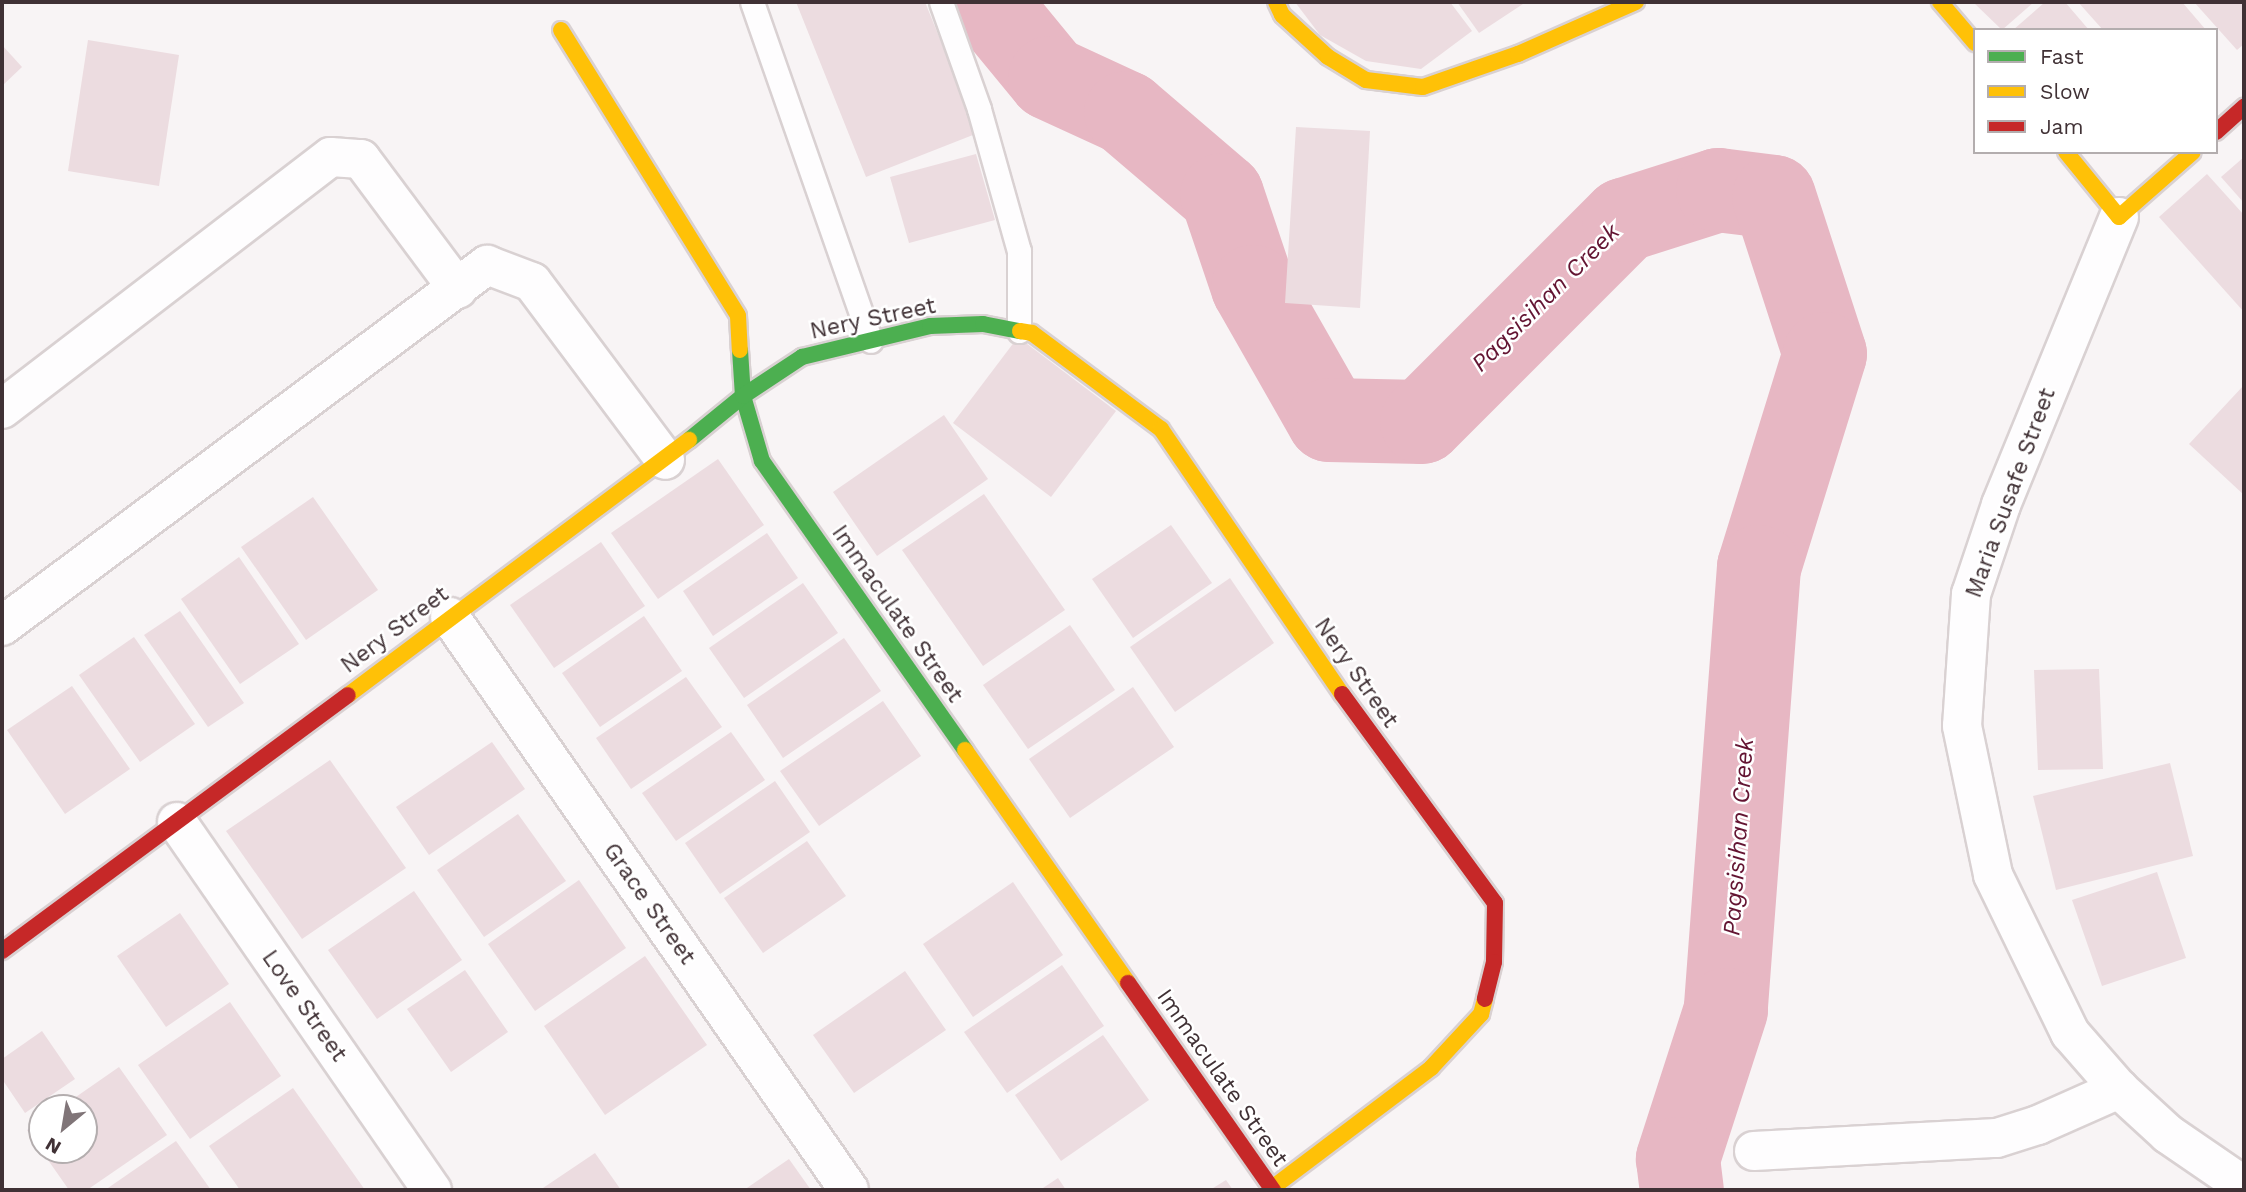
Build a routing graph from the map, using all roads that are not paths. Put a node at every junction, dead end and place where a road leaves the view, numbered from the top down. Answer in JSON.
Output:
{"nodes":[{"id":1,"x":752,"y":2,"type":"edge"},
{"id":2,"x":941,"y":2,"type":"edge"},
{"id":3,"x":1276,"y":2,"type":"edge"},
{"id":4,"x":1636,"y":2,"type":"edge"},
{"id":5,"x":1940,"y":2,"type":"edge"},
{"id":6,"x":561,"y":30,"type":"dead end"},
{"id":7,"x":1973,"y":41,"type":"edge"},
{"id":8,"x":2244,"y":107,"type":"edge"},
{"id":9,"x":2218,"y":130,"type":"edge"},
{"id":10,"x":2068,"y":154,"type":"edge"},
{"id":11,"x":2191,"y":154,"type":"edge"},
{"id":12,"x":2119,"y":217,"type":"junction"},
{"id":13,"x":458,"y":289,"type":"junction"},
{"id":14,"x":1020,"y":331,"type":"junction"},
{"id":15,"x":871,"y":341,"type":"junction"},
{"id":16,"x":743,"y":396,"type":"junction"},
{"id":17,"x":2,"y":409,"type":"edge"},
{"id":18,"x":665,"y":460,"type":"junction"},
{"id":19,"x":450,"y":617,"type":"junction"},
{"id":20,"x":2,"y":626,"type":"edge"},
{"id":21,"x":177,"y":822,"type":"junction"},
{"id":22,"x":2,"y":951,"type":"edge"},
{"id":23,"x":2119,"y":1089,"type":"junction"},
{"id":24,"x":1754,"y":1151,"type":"dead end"},
{"id":25,"x":2244,"y":1186,"type":"edge"},
{"id":26,"x":1272,"y":1189,"type":"edge"},
{"id":27,"x":432,"y":1190,"type":"edge"},
{"id":28,"x":849,"y":1190,"type":"edge"}],
"edges":[{"from":1,"to":15,"type":"lane"},
{"from":2,"to":14,"type":"lane"},
{"from":3,"to":4,"type":"street"},
{"from":5,"to":7,"type":"street"},
{"from":6,"to":16,"type":"street","name":"Immaculate Street"},
{"from":8,"to":9,"type":"street"},
{"from":10,"to":12,"type":"street"},
{"from":11,"to":12,"type":"street"},
{"from":12,"to":23,"type":"street","name":"Maria Susafe Street"},
{"from":13,"to":17,"type":"street"},
{"from":13,"to":18,"type":"street"},
{"from":13,"to":20,"type":"street"},
{"from":14,"to":15,"type":"street","name":"Nery Street"},
{"from":14,"to":26,"type":"street","name":"Nery Street"},
{"from":15,"to":16,"type":"street","name":"Nery Street"},
{"from":16,"to":18,"type":"street","name":"Nery Street"},
{"from":16,"to":26,"type":"street","name":"Immaculate Street"},
{"from":18,"to":19,"type":"street","name":"Nery Street"},
{"from":19,"to":21,"type":"street","name":"Nery Street"},
{"from":19,"to":28,"type":"street","name":"Grace Street"},
{"from":21,"to":22,"type":"street","name":"Nery Street"},
{"from":21,"to":27,"type":"street","name":"Love Street"},
{"from":23,"to":24,"type":"street"},
{"from":23,"to":25,"type":"street","name":"Maria Susafe Street"}]}
